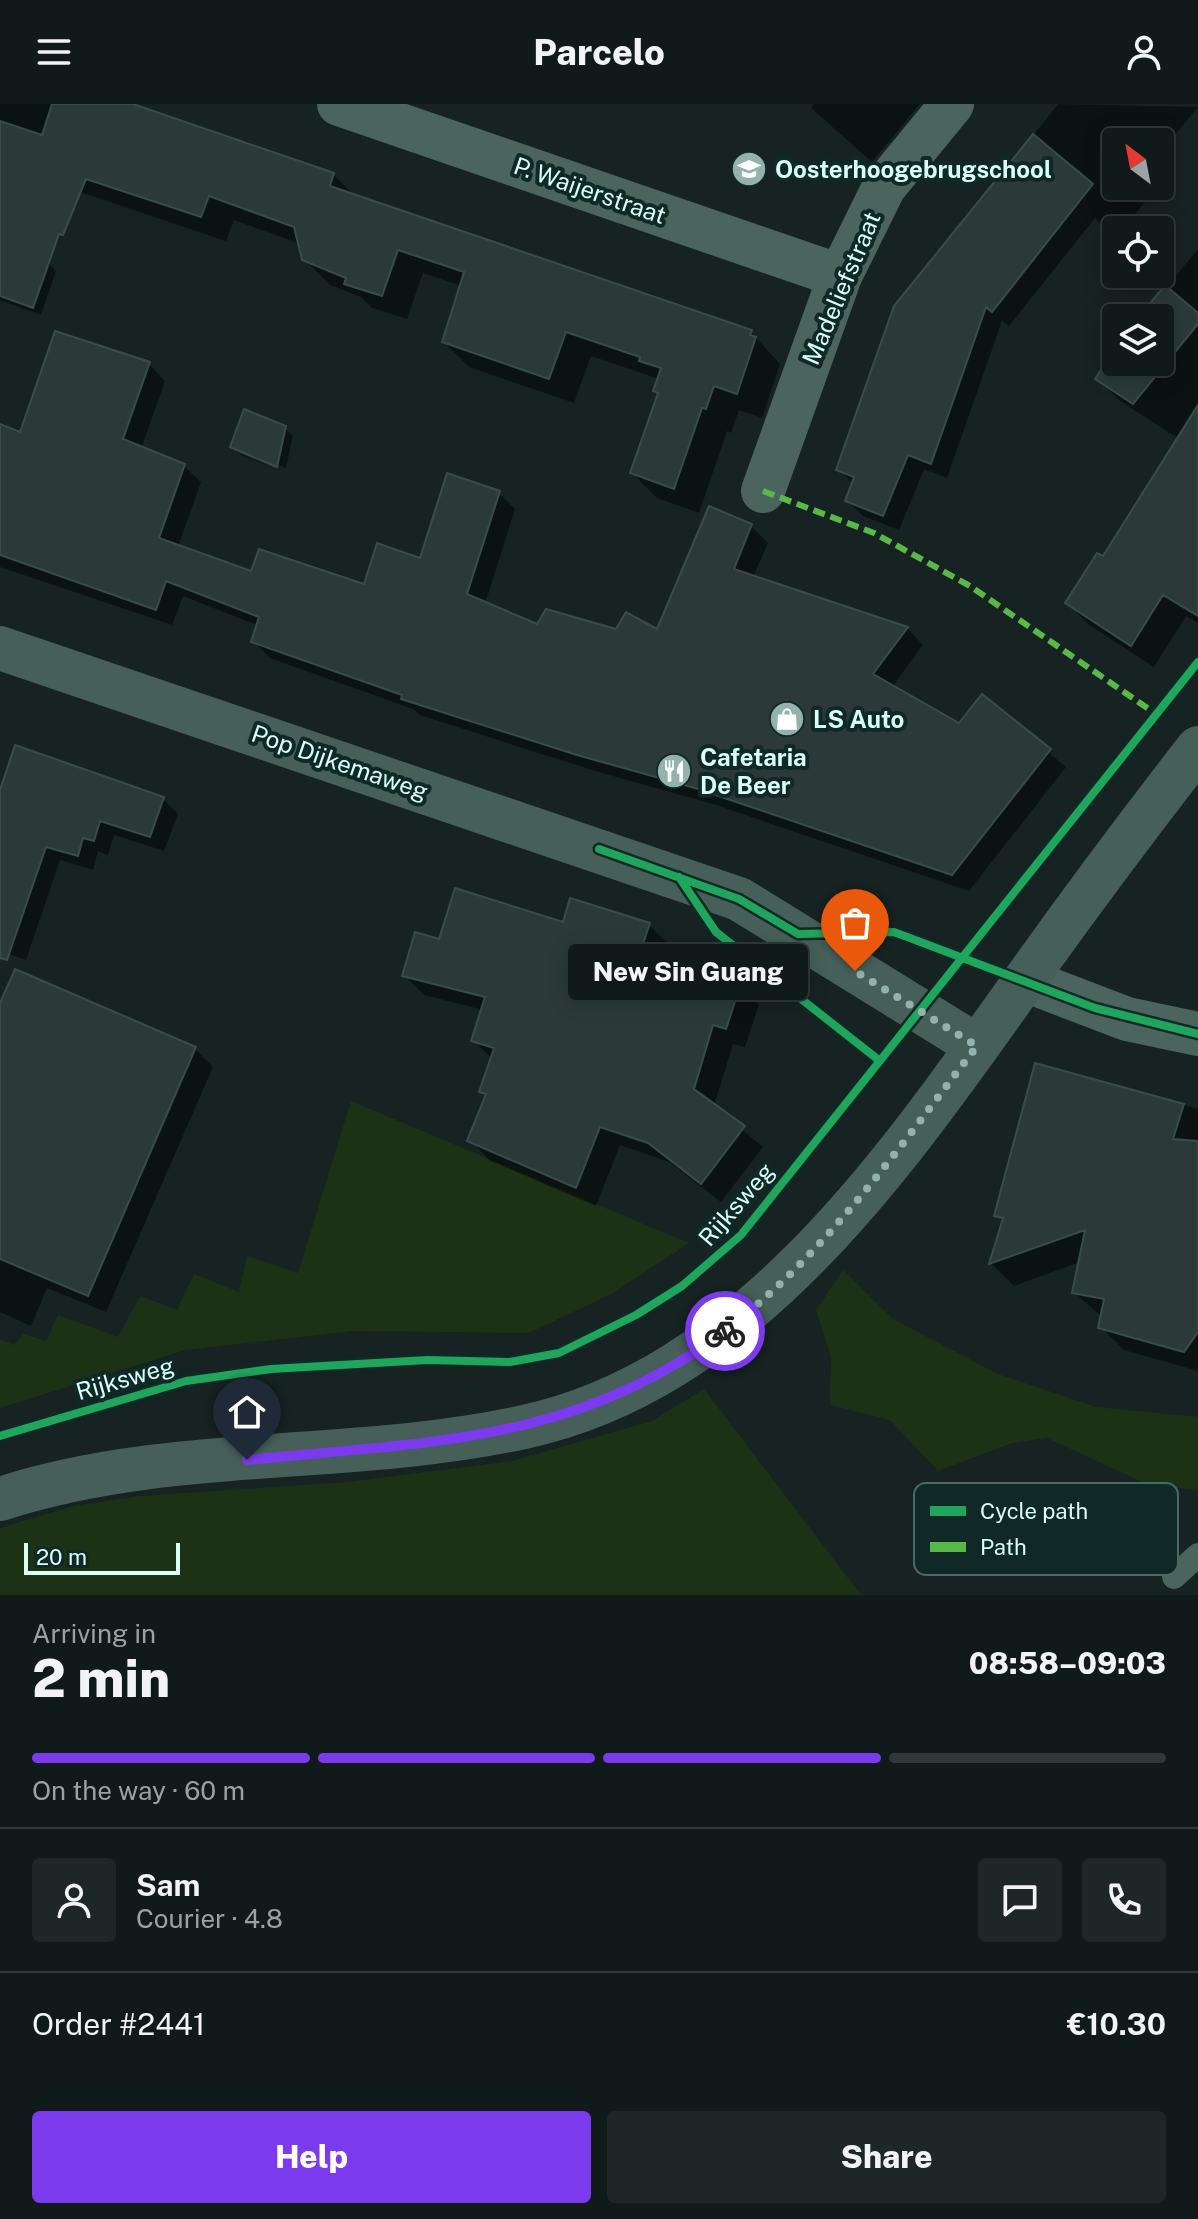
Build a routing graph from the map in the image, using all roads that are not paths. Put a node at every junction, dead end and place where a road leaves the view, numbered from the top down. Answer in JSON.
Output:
{"nodes":[{"id":1,"x":339,"y":104,"type":"edge"},
{"id":2,"x":952,"y":104,"type":"edge"},
{"id":3,"x":840,"y":276,"type":"junction"},
{"id":4,"x":763,"y":491,"type":"dead end"},
{"id":5,"x":0,"y":648,"type":"edge"},
{"id":6,"x":1198,"y":748,"type":"edge"},
{"id":7,"x":1025,"y":980,"type":"junction"},
{"id":8,"x":1198,"y":1034,"type":"edge"},
{"id":9,"x":977,"y":1046,"type":"junction"},
{"id":10,"x":0,"y":1499,"type":"edge"},
{"id":11,"x":1198,"y":1555,"type":"edge"},
{"id":12,"x":1178,"y":1573,"type":"edge"}],
"edges":[{"from":1,"to":3,"type":"street","name":"P. Waijerstraat"},
{"from":2,"to":3,"type":"street","name":"Madeliefstraat"},
{"from":3,"to":4,"type":"street","name":"Madeliefstraat"},
{"from":5,"to":9,"type":"main road","name":"Pop Dijkemaweg"},
{"from":6,"to":7,"type":"main road"},
{"from":7,"to":8,"type":"street"},
{"from":7,"to":9,"type":"main road"},
{"from":9,"to":10,"type":"main road"},
{"from":11,"to":12,"type":"lane"}]}
